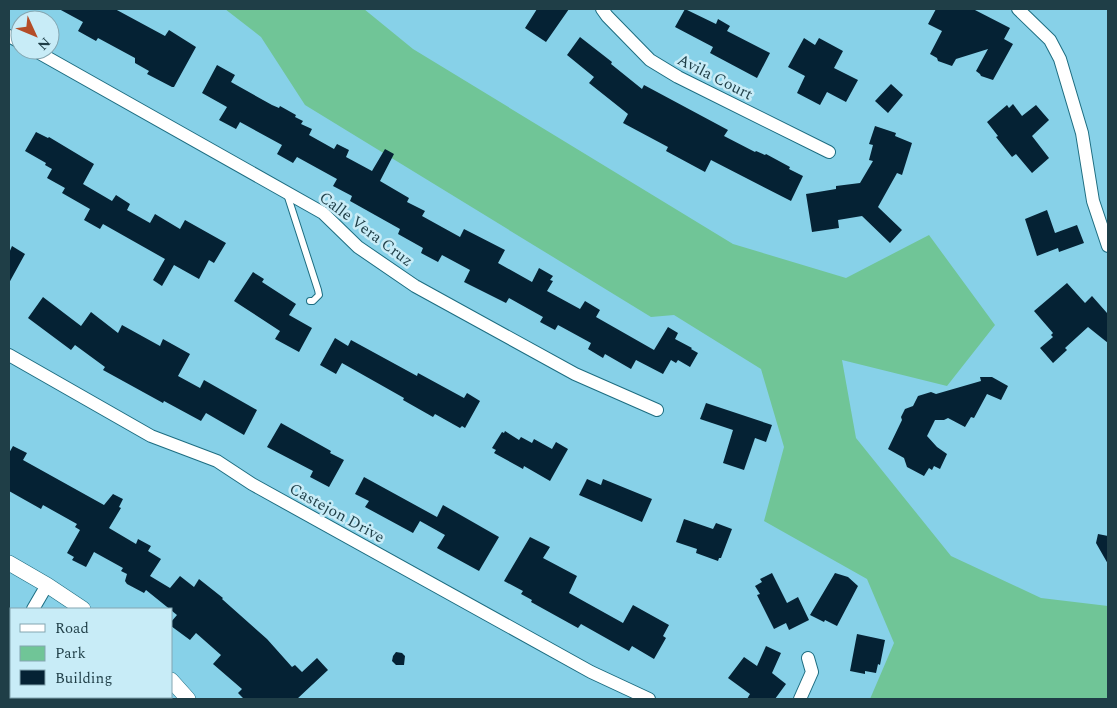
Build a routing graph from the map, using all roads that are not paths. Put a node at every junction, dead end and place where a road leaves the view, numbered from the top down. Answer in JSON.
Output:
{"nodes":[{"id":1,"x":602,"y":9,"type":"edge"},
{"id":2,"x":1018,"y":9,"type":"edge"},
{"id":3,"x":52,"y":60,"type":"edge"},
{"id":4,"x":828,"y":152,"type":"dead end"},
{"id":5,"x":287,"y":193,"type":"junction"},
{"id":6,"x":1108,"y":246,"type":"edge"},
{"id":7,"x":310,"y":301,"type":"dead end"},
{"id":8,"x":9,"y":355,"type":"edge"},
{"id":9,"x":657,"y":410,"type":"dead end"},
{"id":10,"x":9,"y":563,"type":"edge"},
{"id":11,"x":47,"y":585,"type":"junction"},
{"id":12,"x":33,"y":608,"type":"edge"},
{"id":13,"x":82,"y":608,"type":"edge"},
{"id":14,"x":808,"y":658,"type":"dead end"},
{"id":15,"x":172,"y":681,"type":"edge"},
{"id":16,"x":188,"y":699,"type":"edge"},
{"id":17,"x":649,"y":699,"type":"edge"},
{"id":18,"x":800,"y":699,"type":"edge"}],
"edges":[{"from":1,"to":4,"type":"street","name":"Avila Court"},
{"from":2,"to":6,"type":"street"},
{"from":3,"to":5,"type":"street","name":"Calle Vera Cruz"},
{"from":5,"to":7,"type":"lane"},
{"from":5,"to":9,"type":"street","name":"Calle Vera Cruz"},
{"from":8,"to":17,"type":"street","name":"Castejon Drive"},
{"from":10,"to":11,"type":"street"},
{"from":11,"to":12,"type":"street"},
{"from":11,"to":13,"type":"street"},
{"from":14,"to":18,"type":"street"},
{"from":15,"to":16,"type":"street"}]}
